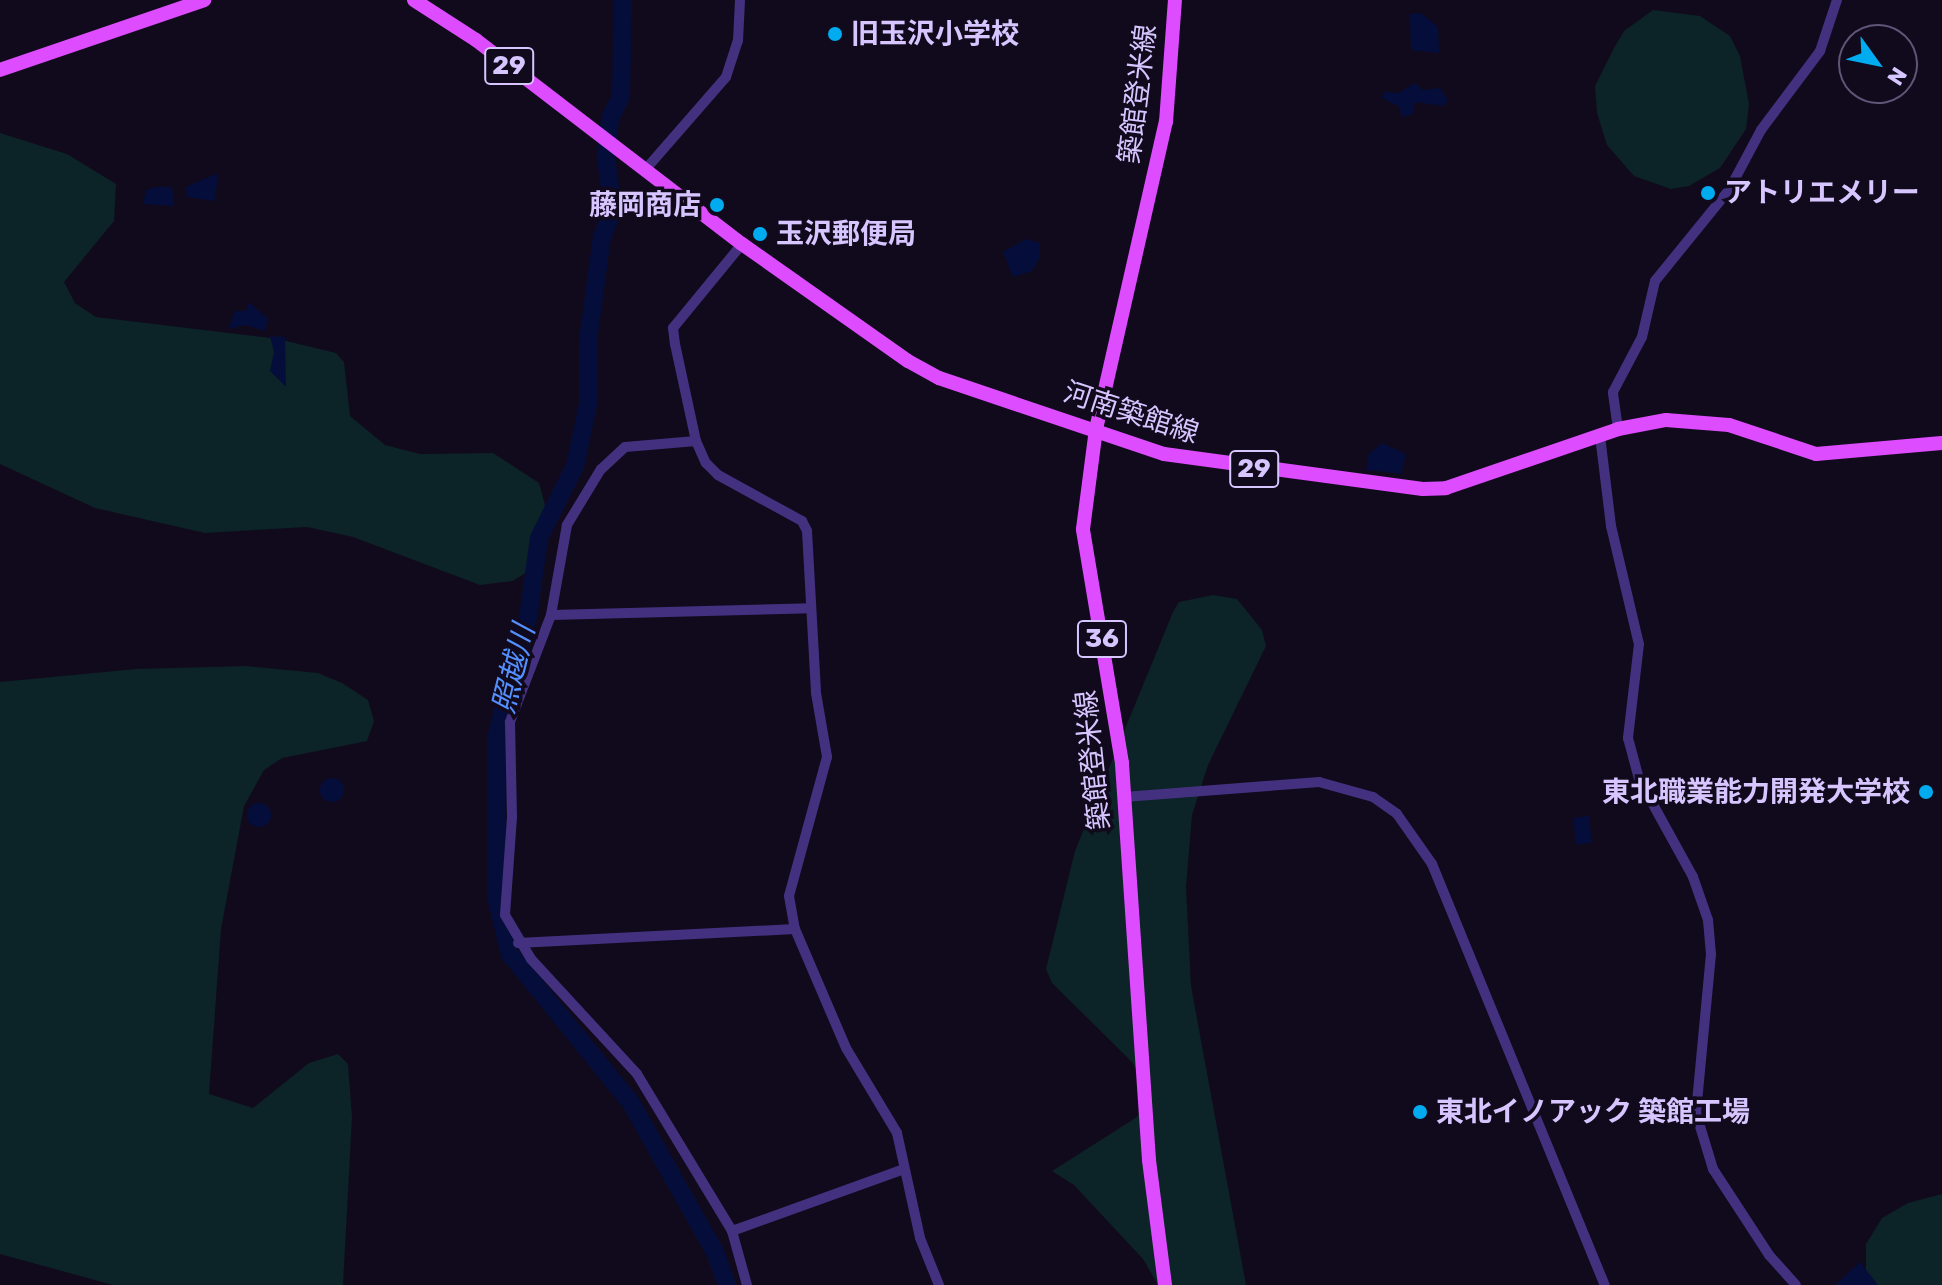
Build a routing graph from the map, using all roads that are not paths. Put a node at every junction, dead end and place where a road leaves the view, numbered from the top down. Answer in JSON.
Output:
{"nodes":[{"id":1,"x":204,"y":0,"type":"edge"},
{"id":2,"x":414,"y":0,"type":"edge"},
{"id":3,"x":740,"y":0,"type":"edge"},
{"id":4,"x":1175,"y":0,"type":"edge"},
{"id":5,"x":1834,"y":3,"type":"edge"},
{"id":6,"x":0,"y":70,"type":"edge"},
{"id":7,"x":645,"y":170,"type":"junction"},
{"id":8,"x":742,"y":244,"type":"junction"},
{"id":9,"x":1096,"y":429,"type":"junction"},
{"id":10,"x":1618,"y":429,"type":"junction"},
{"id":11,"x":1600,"y":436,"type":"junction"},
{"id":12,"x":696,"y":441,"type":"junction"},
{"id":13,"x":1942,"y":443,"type":"edge"},
{"id":14,"x":811,"y":608,"type":"junction"},
{"id":15,"x":551,"y":615,"type":"junction"},
{"id":16,"x":1124,"y":797,"type":"junction"},
{"id":17,"x":795,"y":929,"type":"junction"},
{"id":18,"x":518,"y":943,"type":"junction"},
{"id":19,"x":904,"y":1169,"type":"junction"},
{"id":20,"x":732,"y":1231,"type":"junction"},
{"id":21,"x":747,"y":1285,"type":"edge"},
{"id":22,"x":939,"y":1285,"type":"edge"},
{"id":23,"x":1165,"y":1285,"type":"edge"},
{"id":24,"x":1605,"y":1285,"type":"edge"},
{"id":25,"x":1796,"y":1285,"type":"edge"}],
"edges":[{"from":1,"to":6,"type":"main road"},
{"from":2,"to":7,"type":"main road","name":"河南築館線","number":"29"},
{"from":3,"to":7,"type":"street"},
{"from":4,"to":9,"type":"main road","name":"築館登米線","number":"36"},
{"from":5,"to":10,"type":"street"},
{"from":7,"to":8,"type":"main road","name":"河南築館線","number":"29"},
{"from":8,"to":9,"type":"main road","name":"河南築館線","number":"29"},
{"from":8,"to":12,"type":"street"},
{"from":9,"to":11,"type":"main road","name":"河南築館線","number":"29"},
{"from":9,"to":16,"type":"main road","name":"築館登米線","number":"36"},
{"from":10,"to":11,"type":"main road","name":"河南築館線","number":"29"},
{"from":10,"to":13,"type":"main road","name":"河南築館線","number":"29"},
{"from":11,"to":25,"type":"street"},
{"from":12,"to":14,"type":"street"},
{"from":12,"to":15,"type":"street"},
{"from":14,"to":15,"type":"street"},
{"from":14,"to":17,"type":"street"},
{"from":15,"to":18,"type":"street"},
{"from":16,"to":23,"type":"main road","name":"築館登米線","number":"36"},
{"from":16,"to":24,"type":"street"},
{"from":17,"to":18,"type":"street"},
{"from":17,"to":19,"type":"street"},
{"from":18,"to":20,"type":"street"},
{"from":19,"to":20,"type":"street"},
{"from":19,"to":22,"type":"street"},
{"from":20,"to":21,"type":"street"}]}
